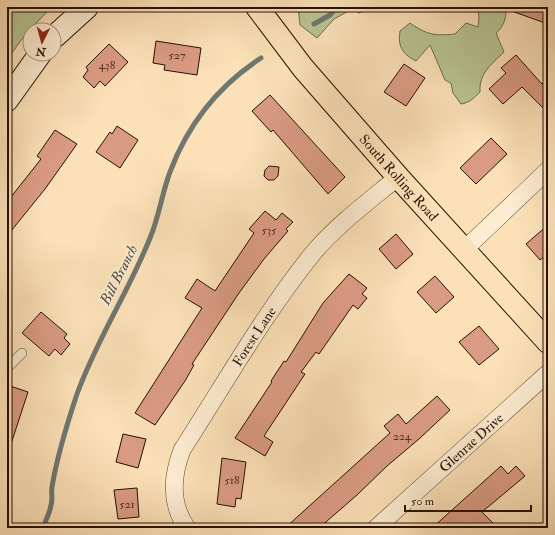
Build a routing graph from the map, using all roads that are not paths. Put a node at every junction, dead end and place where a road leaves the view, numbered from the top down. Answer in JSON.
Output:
{"nodes":[{"id":1,"x":87,"y":7,"type":"edge"},
{"id":2,"x":245,"y":7,"type":"edge"},
{"id":3,"x":260,"y":13,"type":"edge"},
{"id":4,"x":62,"y":30,"type":"edge"},
{"id":5,"x":34,"y":62,"type":"edge"},
{"id":6,"x":7,"y":100,"type":"edge"},
{"id":7,"x":548,"y":170,"type":"edge"},
{"id":8,"x":398,"y":177,"type":"junction"},
{"id":9,"x":465,"y":249,"type":"junction"},
{"id":10,"x":548,"y":342,"type":"edge"},
{"id":11,"x":22,"y":353,"type":"dead end"},
{"id":12,"x":7,"y":368,"type":"edge"},
{"id":13,"x":548,"y":373,"type":"edge"},
{"id":14,"x":187,"y":528,"type":"edge"},
{"id":15,"x":376,"y":528,"type":"edge"}],
"edges":[{"from":1,"to":4,"type":"main road"},
{"from":2,"to":3,"type":"main road"},
{"from":3,"to":8,"type":"main road","name":"South Rolling Road"},
{"from":5,"to":6,"type":"main road"},
{"from":7,"to":9,"type":"street"},
{"from":8,"to":9,"type":"main road","name":"South Rolling Road"},
{"from":8,"to":14,"type":"street","name":"Forest Lane"},
{"from":9,"to":10,"type":"main road","name":"South Rolling Road"},
{"from":11,"to":12,"type":"lane"},
{"from":13,"to":15,"type":"street","name":"Glenrae Drive"}]}
